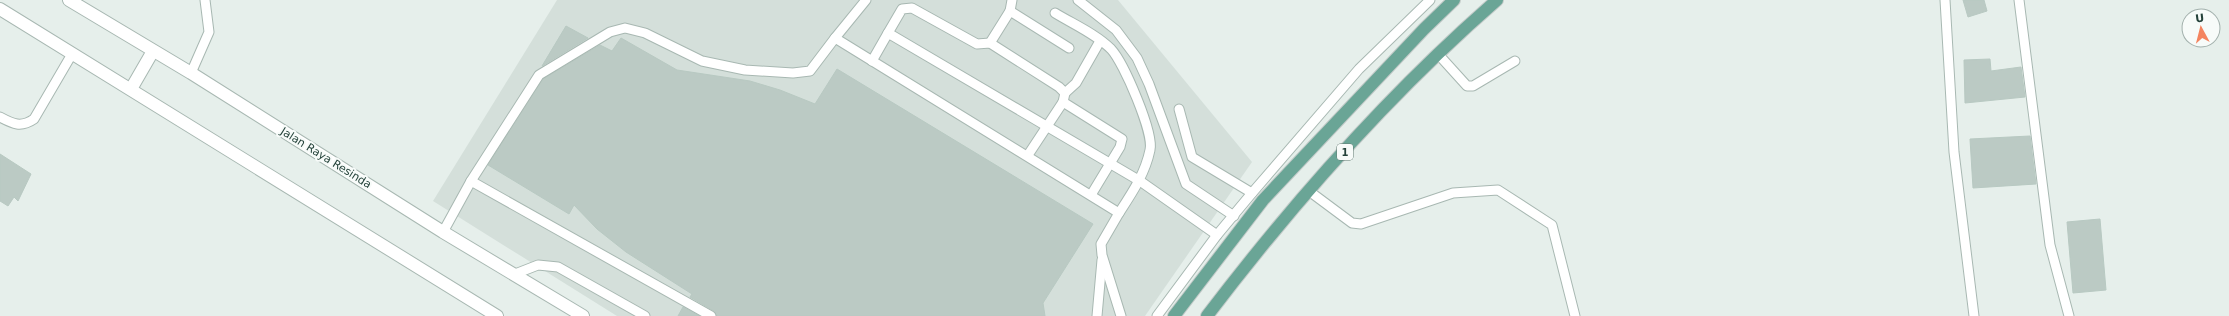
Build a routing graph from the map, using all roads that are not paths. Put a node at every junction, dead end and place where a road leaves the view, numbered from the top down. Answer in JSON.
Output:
{"nodes":[{"id":1,"x":69,"y":0,"type":"edge"},
{"id":2,"x":205,"y":0,"type":"edge"},
{"id":3,"x":866,"y":0,"type":"edge"},
{"id":4,"x":1012,"y":0,"type":"edge"},
{"id":5,"x":1078,"y":0,"type":"edge"},
{"id":6,"x":1430,"y":0,"type":"edge"},
{"id":7,"x":1454,"y":0,"type":"edge"},
{"id":8,"x":1497,"y":0,"type":"edge"},
{"id":9,"x":1945,"y":0,"type":"edge"},
{"id":10,"x":2019,"y":0,"type":"edge"},
{"id":11,"x":0,"y":9,"type":"edge"},
{"id":12,"x":1010,"y":11,"type":"junction"},
{"id":13,"x":1055,"y":13,"type":"dead end"},
{"id":14,"x":888,"y":33,"type":"junction"},
{"id":15,"x":835,"y":38,"type":"junction"},
{"id":16,"x":1100,"y":41,"type":"junction"},
{"id":17,"x":990,"y":43,"type":"junction"},
{"id":18,"x":1069,"y":48,"type":"dead end"},
{"id":19,"x":153,"y":51,"type":"junction"},
{"id":20,"x":72,"y":54,"type":"junction"},
{"id":21,"x":1438,"y":54,"type":"junction"},
{"id":22,"x":1515,"y":60,"type":"dead end"},
{"id":23,"x":872,"y":61,"type":"junction"},
{"id":24,"x":191,"y":73,"type":"junction"},
{"id":25,"x":131,"y":89,"type":"junction"},
{"id":26,"x":1065,"y":92,"type":"junction"},
{"id":27,"x":1063,"y":102,"type":"junction"},
{"id":28,"x":1179,"y":109,"type":"dead end"},
{"id":29,"x":0,"y":117,"type":"edge"},
{"id":30,"x":1048,"y":126,"type":"junction"},
{"id":31,"x":1028,"y":155,"type":"junction"},
{"id":32,"x":1110,"y":163,"type":"junction"},
{"id":33,"x":470,"y":181,"type":"junction"},
{"id":34,"x":1140,"y":181,"type":"junction"},
{"id":35,"x":1309,"y":192,"type":"junction"},
{"id":36,"x":1091,"y":194,"type":"junction"},
{"id":37,"x":1252,"y":194,"type":"junction"},
{"id":38,"x":1119,"y":212,"type":"junction"},
{"id":39,"x":1234,"y":216,"type":"junction"},
{"id":40,"x":443,"y":232,"type":"junction"},
{"id":41,"x":1217,"y":235,"type":"junction"},
{"id":42,"x":1102,"y":255,"type":"junction"},
{"id":43,"x":516,"y":274,"type":"junction"},
{"id":44,"x":497,"y":316,"type":"edge"},
{"id":45,"x":583,"y":316,"type":"edge"},
{"id":46,"x":646,"y":316,"type":"edge"},
{"id":47,"x":711,"y":316,"type":"edge"},
{"id":48,"x":1097,"y":316,"type":"edge"},
{"id":49,"x":1120,"y":316,"type":"edge"},
{"id":50,"x":1157,"y":316,"type":"edge"},
{"id":51,"x":1174,"y":316,"type":"edge"},
{"id":52,"x":1207,"y":316,"type":"edge"},
{"id":53,"x":1575,"y":316,"type":"edge"},
{"id":54,"x":1974,"y":316,"type":"edge"},
{"id":55,"x":2069,"y":316,"type":"edge"}],
"edges":[{"from":1,"to":19,"type":"street","name":"Jalan Raya Resinda"},
{"from":2,"to":24,"type":"lane"},
{"from":3,"to":15,"type":"lane"},
{"from":4,"to":12,"type":"lane"},
{"from":5,"to":39,"type":"lane"},
{"from":6,"to":37,"type":"lane"},
{"from":7,"to":51,"type":"main road","number":"1"},
{"from":8,"to":21,"type":"main road","number":"1"},
{"from":9,"to":54,"type":"lane"},
{"from":10,"to":55,"type":"lane"},
{"from":11,"to":20,"type":"street"},
{"from":12,"to":17,"type":"lane"},
{"from":12,"to":18,"type":"lane"},
{"from":13,"to":16,"type":"lane"},
{"from":14,"to":17,"type":"lane"},
{"from":14,"to":23,"type":"lane"},
{"from":14,"to":30,"type":"lane"},
{"from":15,"to":23,"type":"lane"},
{"from":15,"to":33,"type":"lane"},
{"from":16,"to":26,"type":"lane"},
{"from":16,"to":34,"type":"lane"},
{"from":17,"to":26,"type":"lane"},
{"from":19,"to":24,"type":"street","name":"Jalan Raya Resinda"},
{"from":19,"to":25,"type":"street"},
{"from":20,"to":25,"type":"street"},
{"from":20,"to":29,"type":"lane"},
{"from":21,"to":22,"type":"lane"},
{"from":21,"to":35,"type":"main road","number":"1"},
{"from":23,"to":31,"type":"lane"},
{"from":24,"to":40,"type":"street","name":"Jalan Raya Resinda"},
{"from":25,"to":44,"type":"street"},
{"from":26,"to":27,"type":"lane"},
{"from":27,"to":30,"type":"lane"},
{"from":27,"to":32,"type":"lane"},
{"from":28,"to":37,"type":"lane"},
{"from":30,"to":31,"type":"lane"},
{"from":30,"to":32,"type":"lane"},
{"from":31,"to":36,"type":"lane"},
{"from":32,"to":34,"type":"lane"},
{"from":32,"to":36,"type":"lane"},
{"from":33,"to":40,"type":"lane"},
{"from":33,"to":47,"type":"lane"},
{"from":34,"to":38,"type":"lane"},
{"from":34,"to":41,"type":"lane"},
{"from":35,"to":52,"type":"main road","number":"1"},
{"from":35,"to":53,"type":"lane"},
{"from":36,"to":38,"type":"lane"},
{"from":37,"to":39,"type":"lane"},
{"from":38,"to":42,"type":"lane"},
{"from":39,"to":41,"type":"lane"},
{"from":40,"to":43,"type":"street","name":"Jalan Raya Resinda"},
{"from":41,"to":50,"type":"lane"},
{"from":42,"to":48,"type":"lane"},
{"from":42,"to":49,"type":"lane"},
{"from":43,"to":45,"type":"street","name":"Jalan Raya Resinda"},
{"from":43,"to":46,"type":"lane"}]}
